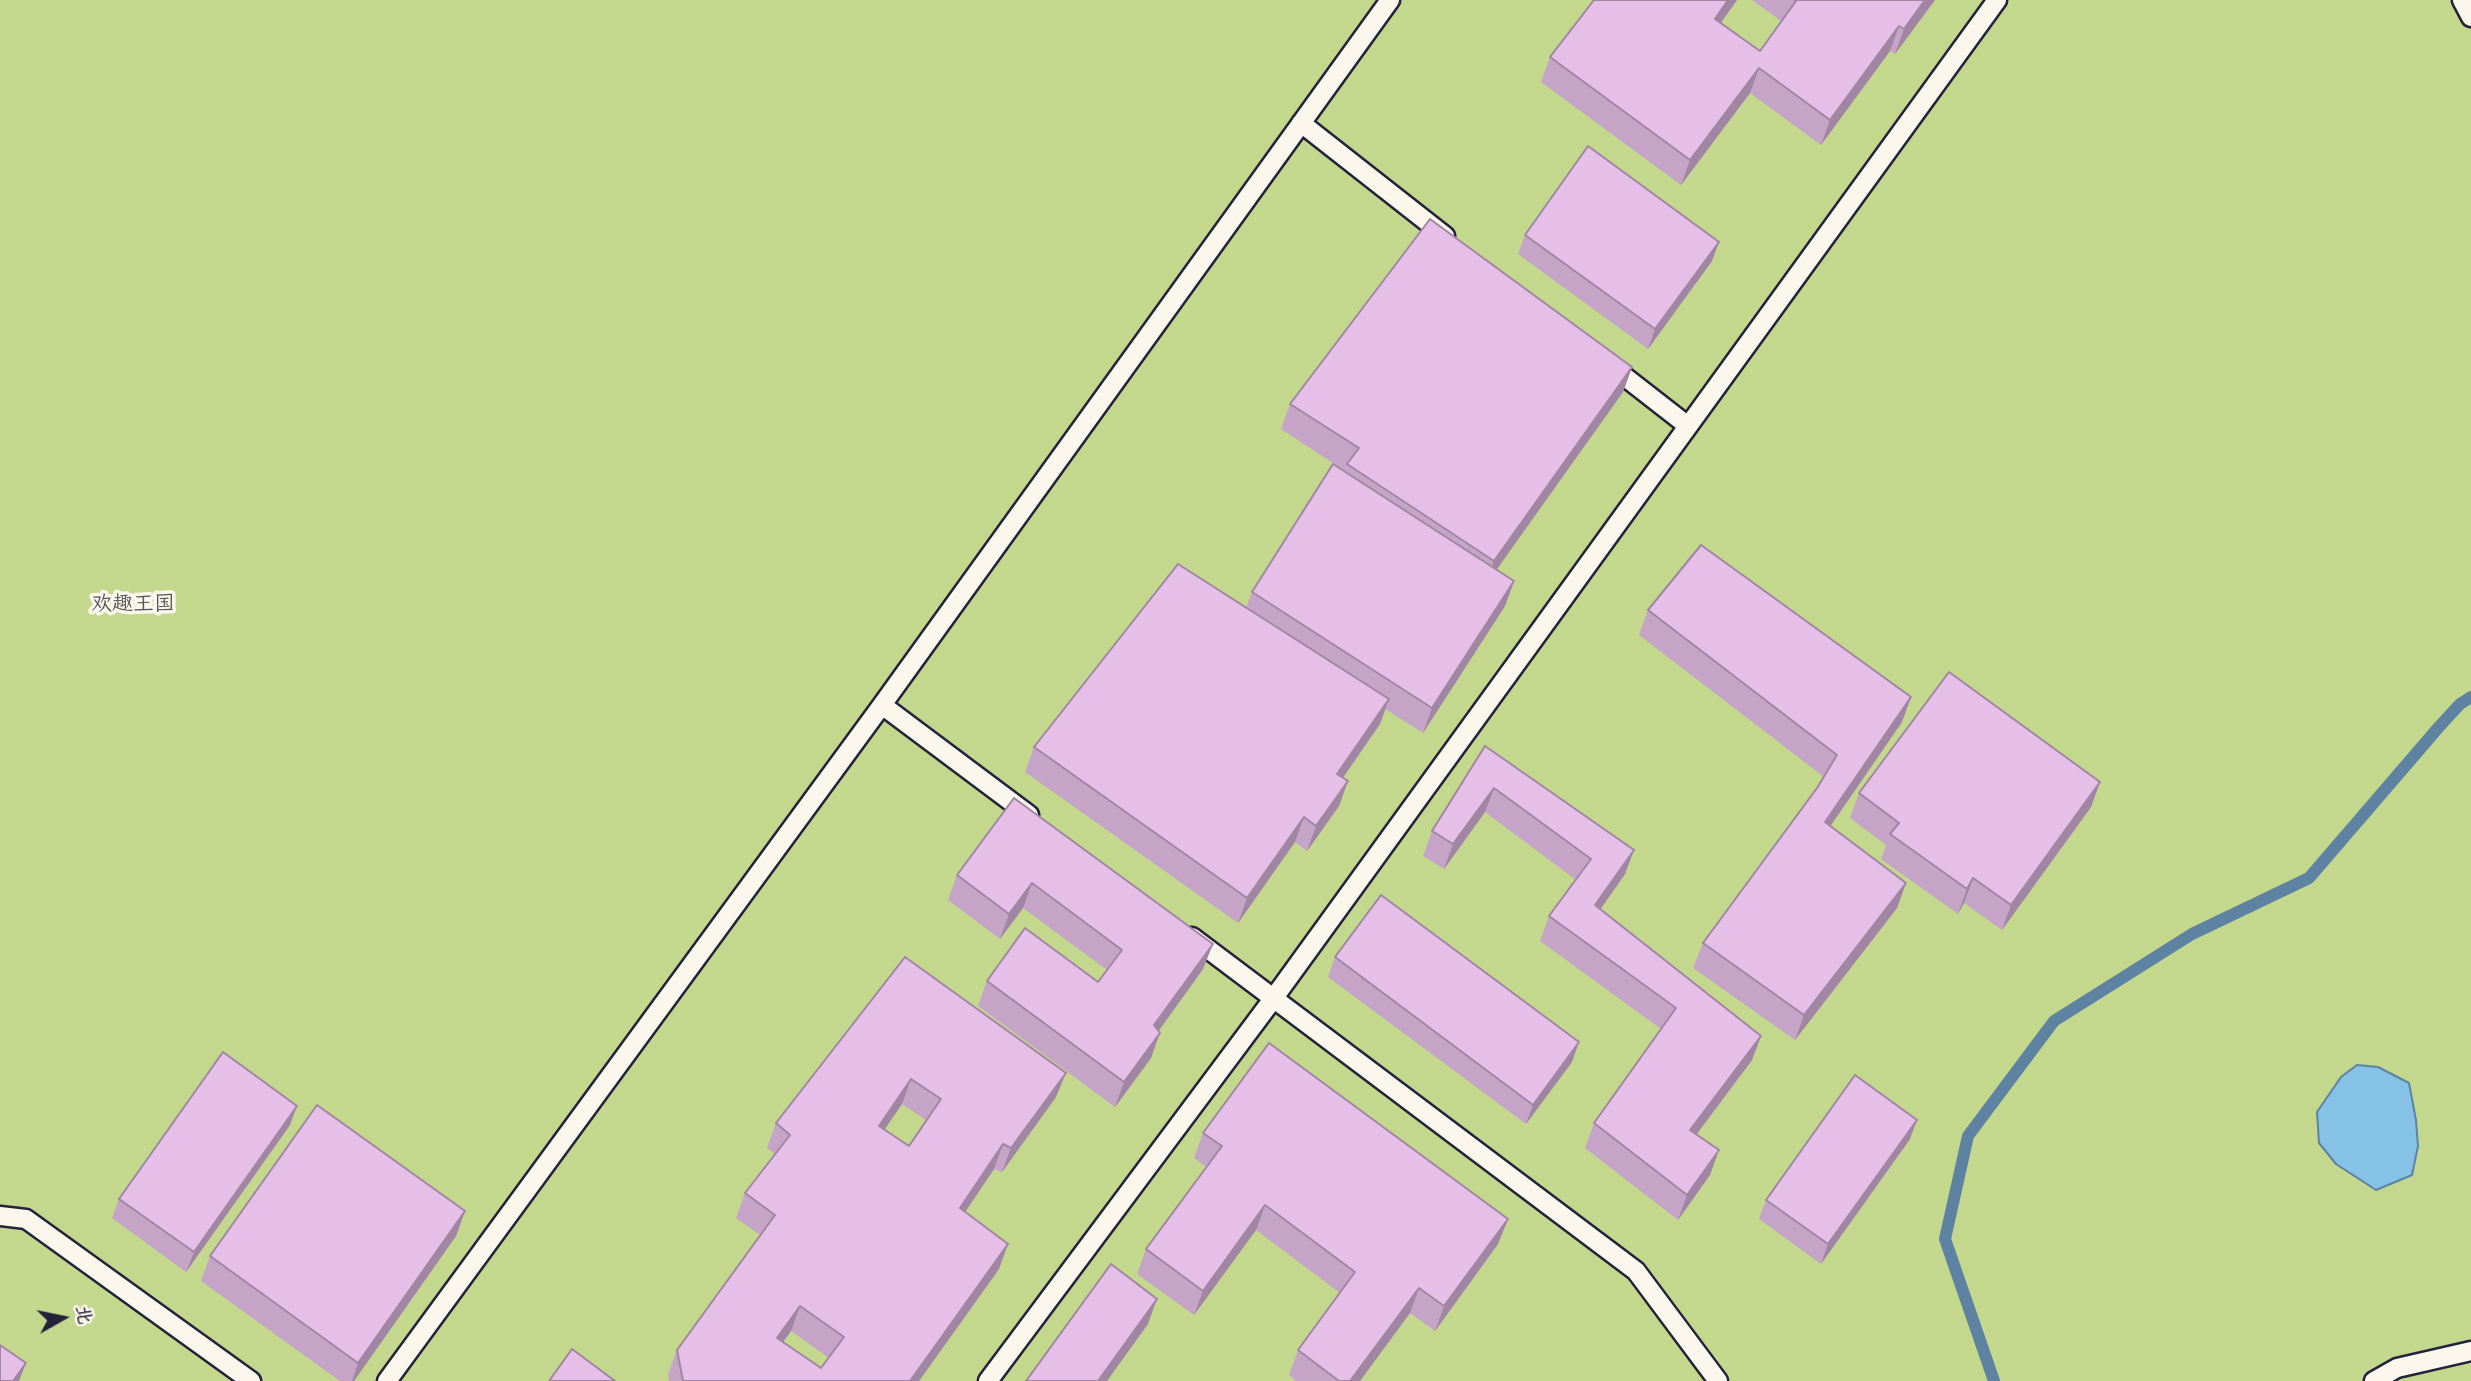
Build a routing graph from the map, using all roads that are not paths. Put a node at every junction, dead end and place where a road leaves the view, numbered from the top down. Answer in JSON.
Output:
{"nodes":[{"id":1,"x":1390,"y":0,"type":"edge"},
{"id":2,"x":1997,"y":0,"type":"edge"},
{"id":3,"x":2462,"y":0,"type":"edge"},
{"id":4,"x":2471,"y":17,"type":"edge"},
{"id":5,"x":1301,"y":123,"type":"junction"},
{"id":6,"x":1462,"y":249,"type":"edge"},
{"id":7,"x":1602,"y":359,"type":"edge"},
{"id":8,"x":1688,"y":426,"type":"junction"},
{"id":9,"x":882,"y":705,"type":"junction"},
{"id":10,"x":1047,"y":828,"type":"edge"},
{"id":11,"x":1176,"y":926,"type":"edge"},
{"id":12,"x":1273,"y":999,"type":"junction"},
{"id":13,"x":0,"y":1216,"type":"edge"},
{"id":14,"x":2471,"y":1351,"type":"edge"},
{"id":15,"x":251,"y":1381,"type":"edge"},
{"id":16,"x":387,"y":1381,"type":"edge"},
{"id":17,"x":988,"y":1381,"type":"edge"},
{"id":18,"x":1718,"y":1381,"type":"edge"},
{"id":19,"x":2374,"y":1381,"type":"edge"}],
"edges":[{"from":1,"to":5,"type":"lane"},
{"from":2,"to":8,"type":"lane"},
{"from":3,"to":4,"type":"lane"},
{"from":5,"to":6,"type":"lane"},
{"from":5,"to":9,"type":"lane"},
{"from":7,"to":8,"type":"lane"},
{"from":8,"to":12,"type":"lane"},
{"from":9,"to":10,"type":"lane"},
{"from":9,"to":16,"type":"lane"},
{"from":11,"to":12,"type":"lane"},
{"from":12,"to":17,"type":"lane"},
{"from":12,"to":18,"type":"lane"},
{"from":13,"to":15,"type":"lane"},
{"from":14,"to":19,"type":"lane"}]}
